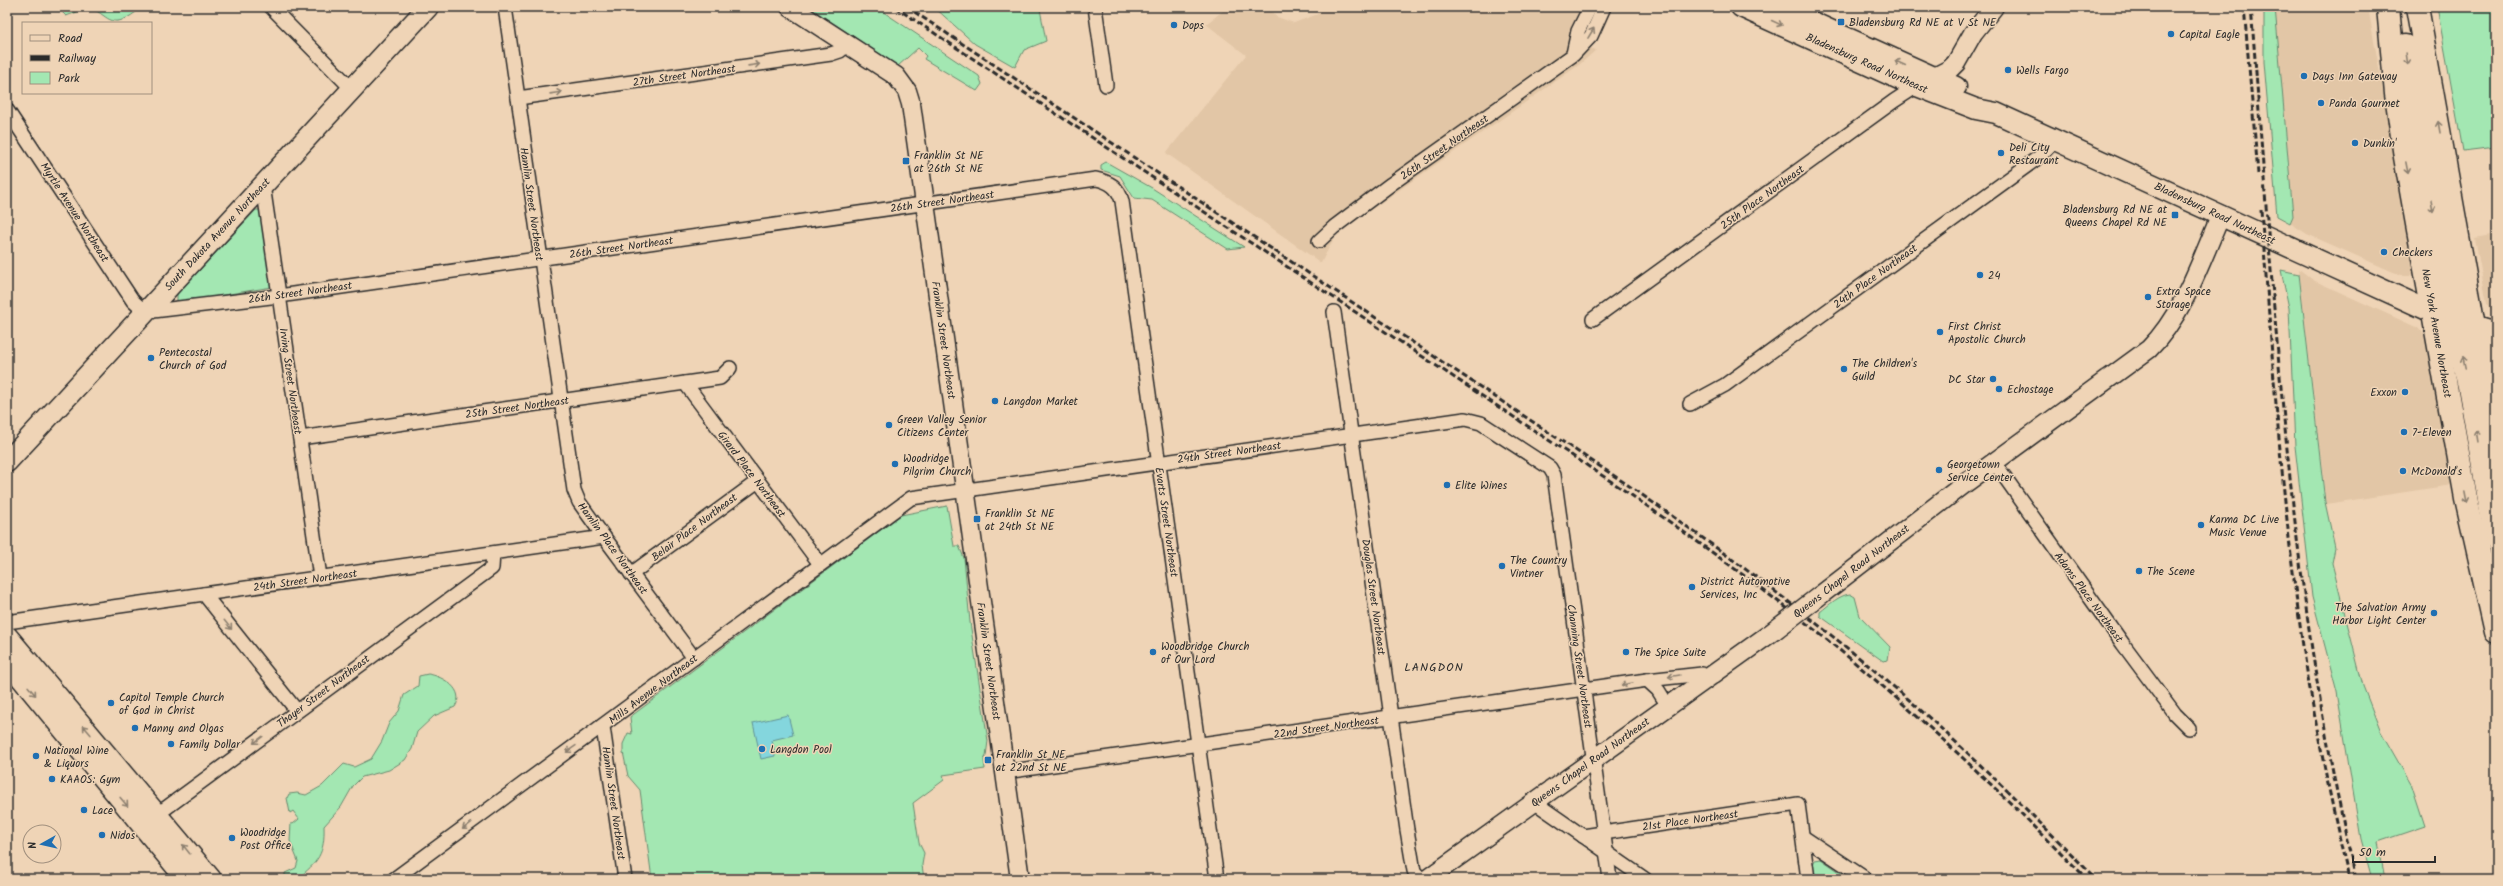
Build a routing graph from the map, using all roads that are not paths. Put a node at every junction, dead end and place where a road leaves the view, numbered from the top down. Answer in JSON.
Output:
{"nodes":[{"id":1,"x":271,"y":7,"type":"edge"},
{"id":2,"x":428,"y":7,"type":"edge"},
{"id":3,"x":505,"y":7,"type":"edge"},
{"id":4,"x":790,"y":7,"type":"edge"},
{"id":5,"x":1095,"y":7,"type":"edge"},
{"id":6,"x":1590,"y":7,"type":"edge"},
{"id":7,"x":1604,"y":7,"type":"edge"},
{"id":8,"x":1779,"y":7,"type":"edge"},
{"id":9,"x":1994,"y":7,"type":"edge"},
{"id":10,"x":2376,"y":7,"type":"edge"},
{"id":11,"x":2388,"y":7,"type":"edge"},
{"id":12,"x":2399,"y":7,"type":"edge"},
{"id":13,"x":2417,"y":7,"type":"edge"},
{"id":14,"x":1753,"y":9,"type":"edge"},
{"id":15,"x":847,"y":45,"type":"junction"},
{"id":16,"x":1573,"y":55,"type":"junction"},
{"id":17,"x":2394,"y":74,"type":"junction"},
{"id":18,"x":1926,"y":82,"type":"junction"},
{"id":19,"x":1106,"y":85,"type":"dead end"},
{"id":20,"x":352,"y":89,"type":"junction"},
{"id":21,"x":518,"y":98,"type":"junction"},
{"id":22,"x":7,"y":110,"type":"edge"},
{"id":23,"x":2055,"y":140,"type":"junction"},
{"id":24,"x":2422,"y":154,"type":"junction"},
{"id":25,"x":2446,"y":165,"type":"junction"},
{"id":26,"x":1096,"y":179,"type":"joint"},
{"id":27,"x":263,"y":185,"type":"junction"},
{"id":28,"x":925,"y":204,"type":"junction"},
{"id":29,"x":2221,"y":216,"type":"junction"},
{"id":30,"x":1319,"y":242,"type":"dead end"},
{"id":31,"x":540,"y":258,"type":"junction"},
{"id":32,"x":279,"y":296,"type":"junction"},
{"id":33,"x":146,"y":312,"type":"junction"},
{"id":34,"x":1334,"y":312,"type":"dead end"},
{"id":35,"x":2434,"y":313,"type":"junction"},
{"id":36,"x":1593,"y":319,"type":"dead end"},
{"id":37,"x":2477,"y":333,"type":"edge"},
{"id":38,"x":730,"y":368,"type":"dead end"},
{"id":39,"x":685,"y":383,"type":"junction"},
{"id":40,"x":560,"y":401,"type":"junction"},
{"id":41,"x":1690,"y":404,"type":"dead end"},
{"id":42,"x":2473,"y":407,"type":"junction"},
{"id":43,"x":2451,"y":410,"type":"junction"},
{"id":44,"x":1351,"y":435,"type":"junction"},
{"id":45,"x":300,"y":438,"type":"junction"},
{"id":46,"x":2496,"y":449,"type":"edge"},
{"id":47,"x":1538,"y":459,"type":"joint"},
{"id":48,"x":7,"y":462,"type":"edge"},
{"id":49,"x":1159,"y":462,"type":"junction"},
{"id":50,"x":1994,"y":462,"type":"junction"},
{"id":51,"x":758,"y":480,"type":"junction"},
{"id":52,"x":965,"y":490,"type":"junction"},
{"id":53,"x":910,"y":498,"type":"joint"},
{"id":54,"x":604,"y":537,"type":"junction"},
{"id":55,"x":2496,"y":539,"type":"edge"},
{"id":56,"x":493,"y":553,"type":"junction"},
{"id":57,"x":820,"y":564,"type":"junction"},
{"id":58,"x":631,"y":574,"type":"junction"},
{"id":59,"x":320,"y":577,"type":"junction"},
{"id":60,"x":204,"y":594,"type":"junction"},
{"id":61,"x":2493,"y":602,"type":"edge"},
{"id":62,"x":7,"y":622,"type":"edge"},
{"id":63,"x":2496,"y":632,"type":"edge"},
{"id":64,"x":7,"y":636,"type":"edge"},
{"id":65,"x":694,"y":658,"type":"junction"},
{"id":66,"x":7,"y":661,"type":"edge"},
{"id":67,"x":1702,"y":674,"type":"dead end"},
{"id":68,"x":1647,"y":680,"type":"junction"},
{"id":69,"x":1582,"y":691,"type":"junction"},
{"id":70,"x":1668,"y":706,"type":"junction"},
{"id":71,"x":296,"y":711,"type":"junction"},
{"id":72,"x":1391,"y":718,"type":"junction"},
{"id":73,"x":603,"y":726,"type":"junction"},
{"id":74,"x":2189,"y":728,"type":"dead end"},
{"id":75,"x":1199,"y":745,"type":"junction"},
{"id":76,"x":1593,"y":760,"type":"junction"},
{"id":77,"x":1005,"y":772,"type":"junction"},
{"id":78,"x":1534,"y":802,"type":"junction"},
{"id":79,"x":150,"y":819,"type":"junction"},
{"id":80,"x":1603,"y":833,"type":"junction"},
{"id":81,"x":1583,"y":836,"type":"junction"},
{"id":82,"x":1802,"y":837,"type":"junction"},
{"id":83,"x":1606,"y":854,"type":"junction"},
{"id":84,"x":203,"y":876,"type":"edge"},
{"id":85,"x":186,"y":879,"type":"edge"},
{"id":86,"x":394,"y":879,"type":"edge"},
{"id":87,"x":625,"y":879,"type":"edge"},
{"id":88,"x":1020,"y":879,"type":"edge"},
{"id":89,"x":1217,"y":879,"type":"edge"},
{"id":90,"x":1421,"y":879,"type":"edge"},
{"id":91,"x":1427,"y":879,"type":"edge"},
{"id":92,"x":1610,"y":879,"type":"edge"},
{"id":93,"x":1645,"y":879,"type":"edge"},
{"id":94,"x":1808,"y":879,"type":"edge"},
{"id":95,"x":1866,"y":879,"type":"edge"}],
"edges":[{"from":1,"to":20,"type":"street"},
{"from":2,"to":20,"type":"main road","name":"South Dakota Avenue Northeast"},
{"from":3,"to":21,"type":"street","name":"Hamlin Street Northeast"},
{"from":4,"to":15,"type":"street","name":"Franklin Street Northeast"},
{"from":5,"to":19,"type":"street"},
{"from":6,"to":16,"type":"street"},
{"from":16,"to":7,"type":"street","name":"26th Street Northeast","one_way":true},
{"from":18,"to":8,"type":"main road","name":"Bladensburg Road Northeast","one_way":true},
{"from":9,"to":18,"type":"street"},
{"from":10,"to":17,"type":"highway"},
{"from":11,"to":17,"type":"highway","name":"New York Avenue Northeast"},
{"from":12,"to":24,"type":"highway","one_way":true},
{"from":25,"to":13,"type":"highway","one_way":true},
{"from":14,"to":18,"type":"main road","name":"Bladensburg Road Northeast","one_way":true},
{"from":21,"to":15,"type":"street","name":"27th Street Northeast","one_way":true},
{"from":15,"to":28,"type":"street","name":"Franklin Street Northeast"},
{"from":16,"to":30,"type":"street","name":"26th Street Northeast"},
{"from":17,"to":35,"type":"highway","name":"New York Avenue Northeast","one_way":true},
{"from":18,"to":23,"type":"main road","name":"Bladensburg Road Northeast"},
{"from":18,"to":36,"type":"street","name":"25th Place Northeast"},
{"from":20,"to":27,"type":"main road","name":"South Dakota Avenue Northeast"},
{"from":21,"to":31,"type":"street","name":"Hamlin Street Northeast"},
{"from":22,"to":33,"type":"street","name":"Myrtle Avenue Northeast"},
{"from":23,"to":29,"type":"main road","name":"Bladensburg Road Northeast"},
{"from":23,"to":41,"type":"street","name":"24th Place Northeast"},
{"from":24,"to":25,"type":"highway"},
{"from":24,"to":37,"type":"highway","one_way":true},
{"from":25,"to":37,"type":"highway"},
{"from":26,"to":28,"type":"street","name":"26th Street Northeast"},
{"from":26,"to":49,"type":"street","name":"Evarts Street Northeast"},
{"from":27,"to":32,"type":"street","name":"Irving Street Northeast"},
{"from":27,"to":33,"type":"main road","name":"South Dakota Avenue Northeast"},
{"from":28,"to":31,"type":"street","name":"26th Street Northeast"},
{"from":28,"to":52,"type":"street","name":"Franklin Street Northeast"},
{"from":29,"to":35,"type":"main road","name":"Bladensburg Road Northeast"},
{"from":29,"to":50,"type":"street","name":"Queens Chapel Road Northeast"},
{"from":31,"to":32,"type":"street","name":"26th Street Northeast"},
{"from":31,"to":40,"type":"street","name":"Hamlin Street Northeast"},
{"from":32,"to":33,"type":"street","name":"26th Street Northeast"},
{"from":32,"to":45,"type":"street","name":"Irving Street Northeast"},
{"from":33,"to":48,"type":"main road","name":"South Dakota Avenue Northeast"},
{"from":34,"to":44,"type":"street","name":"Douglas Street Northeast"},
{"from":35,"to":37,"type":"main road","name":"Bladensburg Road Northeast"},
{"from":35,"to":43,"type":"highway","name":"New York Avenue Northeast"},
{"from":42,"to":37,"type":"highway","one_way":true},
{"from":37,"to":46,"type":"highway"},
{"from":38,"to":39,"type":"street","name":"25th Street Northeast"},
{"from":39,"to":40,"type":"street","name":"25th Street Northeast"},
{"from":39,"to":51,"type":"street","name":"Girard Place Northeast"},
{"from":40,"to":45,"type":"street","name":"25th Street Northeast"},
{"from":40,"to":54,"type":"street","name":"Hamlin Place Northeast"},
{"from":42,"to":43,"type":"highway"},
{"from":55,"to":42,"type":"highway","one_way":true},
{"from":43,"to":61,"type":"highway","name":"New York Avenue Northeast","one_way":true},
{"from":44,"to":47,"type":"street","name":"24th Street Northeast"},
{"from":44,"to":49,"type":"street","name":"24th Street Northeast"},
{"from":44,"to":72,"type":"street","name":"Douglas Street Northeast"},
{"from":45,"to":59,"type":"street","name":"Irving Street Northeast"},
{"from":47,"to":69,"type":"street","name":"Channing Street Northeast"},
{"from":49,"to":52,"type":"street","name":"24th Street Northeast"},
{"from":49,"to":75,"type":"street","name":"Evarts Street Northeast"},
{"from":50,"to":70,"type":"street","name":"Queens Chapel Road Northeast","bridge":true},
{"from":50,"to":74,"type":"street","name":"Adams Place Northeast"},
{"from":51,"to":57,"type":"street","name":"Girard Place Northeast"},
{"from":51,"to":58,"type":"street","name":"Belair Place Northeast"},
{"from":52,"to":53,"type":"street","name":"24th Street Northeast"},
{"from":52,"to":77,"type":"street","name":"Franklin Street Northeast"},
{"from":53,"to":57,"type":"street","name":"Mills Avenue Northeast"},
{"from":54,"to":56,"type":"street","name":"24th Street Northeast"},
{"from":54,"to":58,"type":"street","name":"Hamlin Place Northeast"},
{"from":56,"to":59,"type":"street","name":"24th Street Northeast"},
{"from":56,"to":71,"type":"street","name":"Thayer Street Northeast"},
{"from":57,"to":65,"type":"street","name":"Mills Avenue Northeast"},
{"from":58,"to":65,"type":"street","name":"Hamlin Place Northeast"},
{"from":59,"to":60,"type":"street","name":"24th Street Northeast"},
{"from":60,"to":62,"type":"street","name":"24th Street Northeast"},
{"from":60,"to":71,"type":"street","one_way":true},
{"from":61,"to":63,"type":"highway","name":"New York Avenue Northeast"},
{"from":79,"to":64,"type":"main road","one_way":true},
{"from":65,"to":73,"type":"street","name":"Mills Avenue Northeast"},
{"from":66,"to":79,"type":"main road","one_way":true},
{"from":67,"to":68,"type":"street","name":"22nd Street Northeast","one_way":true},
{"from":68,"to":69,"type":"street","name":"22nd Street Northeast","one_way":true},
{"from":68,"to":70,"type":"street"},
{"from":69,"to":72,"type":"street","name":"22nd Street Northeast"},
{"from":69,"to":76,"type":"street","name":"Channing Street Northeast"},
{"from":70,"to":76,"type":"street","name":"Queens Chapel Road Northeast"},
{"from":71,"to":79,"type":"street","name":"Thayer Street Northeast","one_way":true},
{"from":72,"to":75,"type":"street","name":"22nd Street Northeast"},
{"from":72,"to":90,"type":"street","name":"Douglas Street Northeast"},
{"from":73,"to":86,"type":"street","name":"Mills Avenue Northeast","one_way":true},
{"from":73,"to":87,"type":"street","name":"Hamlin Street Northeast"},
{"from":75,"to":77,"type":"street","name":"22nd Street Northeast"},
{"from":75,"to":89,"type":"street","name":"Evarts Street Northeast"},
{"from":76,"to":78,"type":"street","name":"Queens Chapel Road Northeast"},
{"from":76,"to":80,"type":"street","name":"Channing Street Northeast"},
{"from":77,"to":88,"type":"street","name":"Franklin Street Northeast"},
{"from":78,"to":81,"type":"street"},
{"from":78,"to":91,"type":"street","name":"Queens Chapel Road Northeast"},
{"from":84,"to":79,"type":"main road","one_way":true},
{"from":79,"to":85,"type":"main road"},
{"from":80,"to":81,"type":"street","name":"21st Place Northeast"},
{"from":80,"to":82,"type":"street","name":"21st Place Northeast"},
{"from":80,"to":83,"type":"street","name":"Channing Street Northeast"},
{"from":81,"to":83,"type":"street"},
{"from":82,"to":94,"type":"street"},
{"from":82,"to":95,"type":"street"},
{"from":83,"to":92,"type":"street","name":"Channing Street Northeast"},
{"from":83,"to":93,"type":"street"}]}
